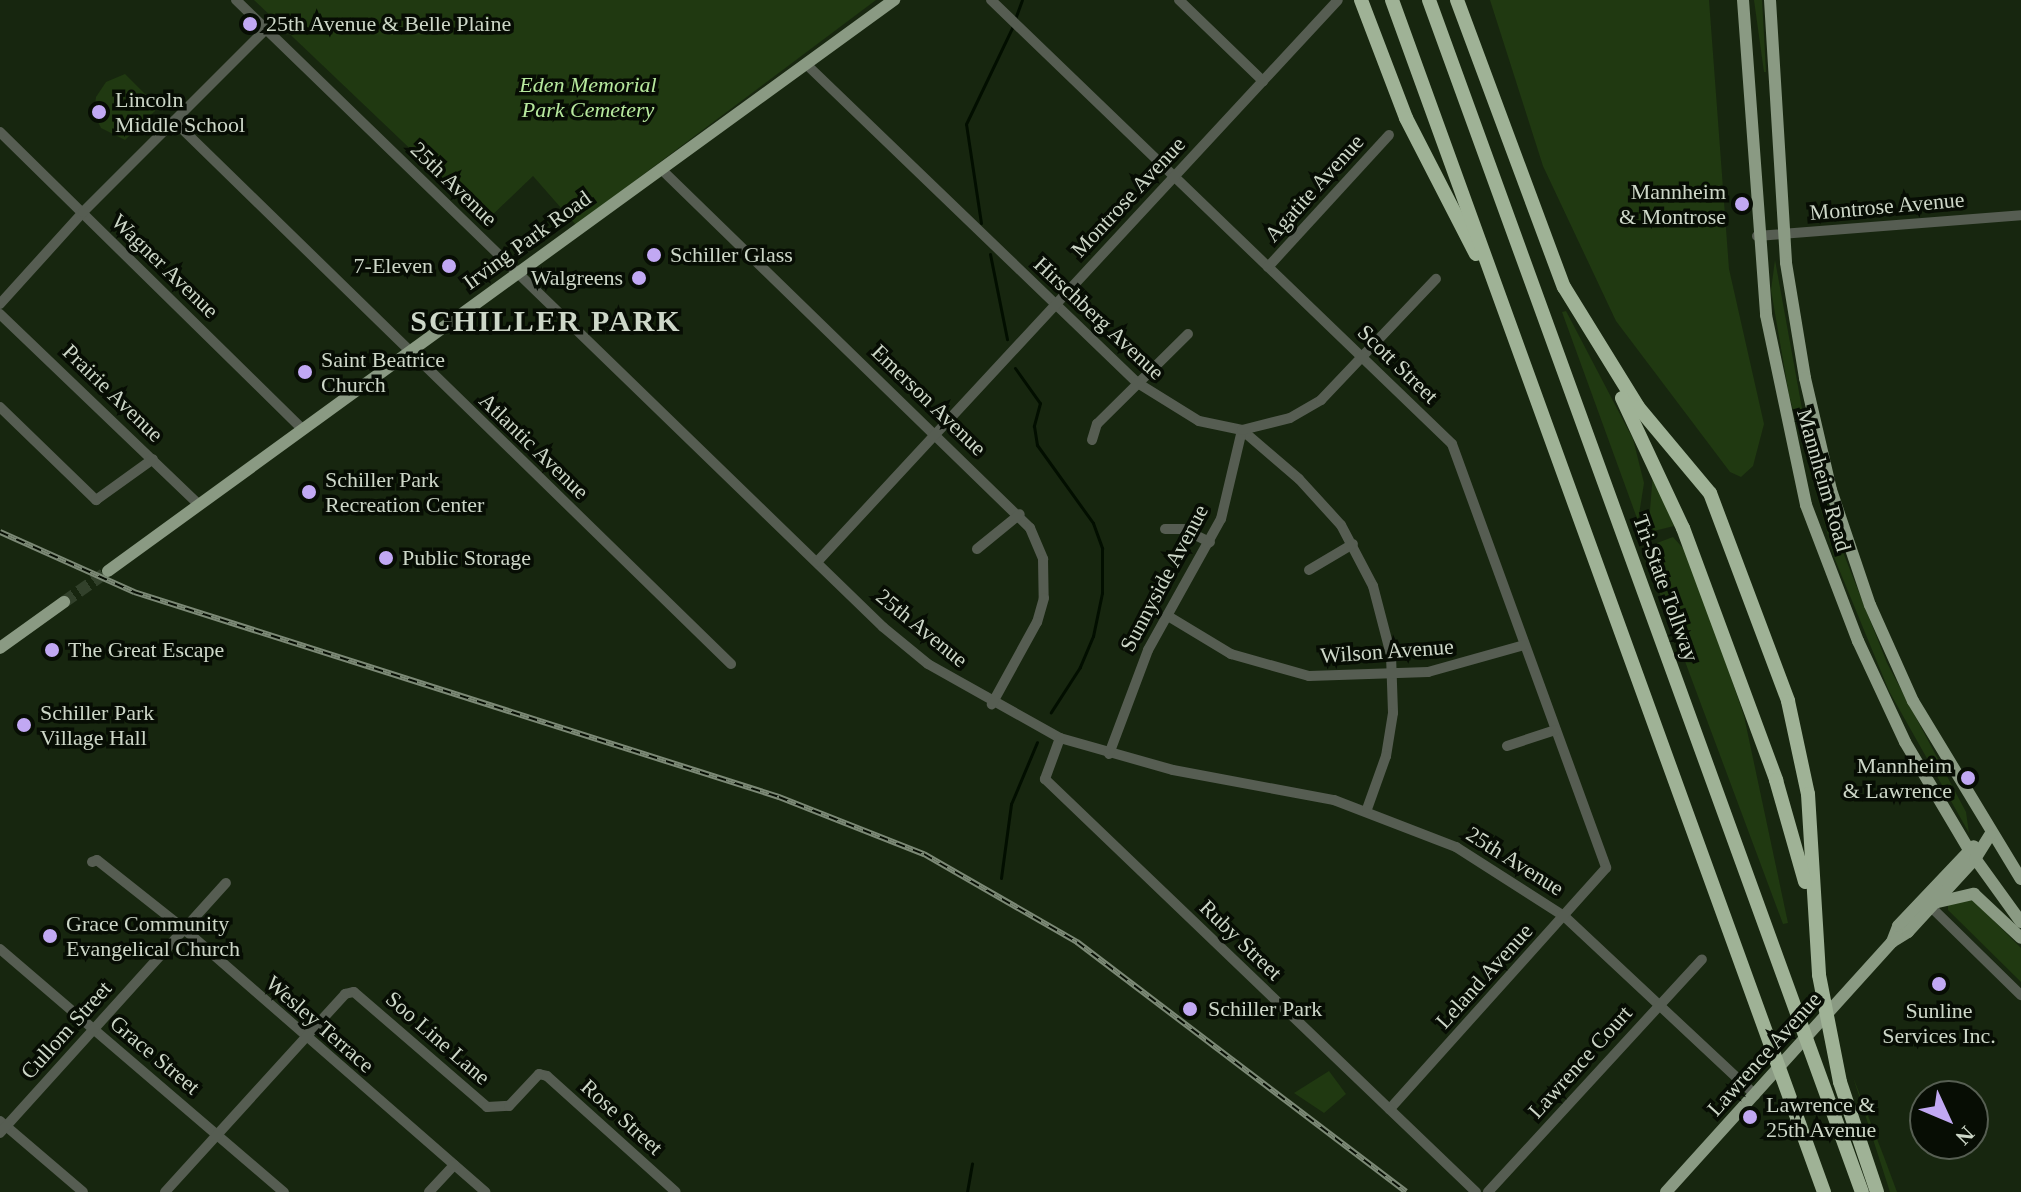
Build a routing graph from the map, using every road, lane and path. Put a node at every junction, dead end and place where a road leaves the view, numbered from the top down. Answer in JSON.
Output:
{"nodes":[{"id":1,"x":236,"y":0,"type":"edge"},
{"id":2,"x":894,"y":0,"type":"edge"},
{"id":3,"x":991,"y":0,"type":"edge"},
{"id":4,"x":1179,"y":0,"type":"edge"},
{"id":5,"x":1338,"y":0,"type":"edge"},
{"id":6,"x":1361,"y":0,"type":"edge"},
{"id":7,"x":1392,"y":0,"type":"edge"},
{"id":8,"x":1429,"y":0,"type":"edge"},
{"id":9,"x":1743,"y":0,"type":"edge"},
{"id":10,"x":1770,"y":0,"type":"edge"},
{"id":11,"x":1460,"y":4,"type":"edge"},
{"id":12,"x":266,"y":29,"type":"junction"},
{"id":13,"x":807,"y":65,"type":"junction"},
{"id":14,"x":1263,"y":81,"type":"junction"},
{"id":15,"x":174,"y":121,"type":"junction"},
{"id":16,"x":0,"y":132,"type":"edge"},
{"id":17,"x":1389,"y":135,"type":"dead end"},
{"id":18,"x":661,"y":169,"type":"junction"},
{"id":19,"x":1174,"y":176,"type":"junction"},
{"id":20,"x":83,"y":212,"type":"junction"},
{"id":21,"x":2021,"y":215,"type":"edge"},
{"id":22,"x":1784,"y":234,"type":"junction"},
{"id":23,"x":1757,"y":236,"type":"junction"},
{"id":24,"x":1268,"y":267,"type":"junction"},
{"id":25,"x":516,"y":271,"type":"junction"},
{"id":26,"x":1436,"y":279,"type":"dead end"},
{"id":27,"x":1499,"y":297,"type":"junction"},
{"id":28,"x":1572,"y":302,"type":"junction"},
{"id":29,"x":0,"y":304,"type":"edge"},
{"id":30,"x":1055,"y":305,"type":"junction"},
{"id":31,"x":0,"y":314,"type":"edge"},
{"id":32,"x":1188,"y":334,"type":"dead end"},
{"id":33,"x":409,"y":352,"type":"junction"},
{"id":34,"x":1363,"y":359,"type":"junction"},
{"id":35,"x":1136,"y":382,"type":"junction"},
{"id":36,"x":0,"y":407,"type":"edge"},
{"id":37,"x":302,"y":429,"type":"junction"},
{"id":38,"x":1242,"y":430,"type":"junction"},
{"id":39,"x":935,"y":434,"type":"junction"},
{"id":40,"x":1092,"y":440,"type":"dead end"},
{"id":41,"x":153,"y":459,"type":"junction"},
{"id":42,"x":197,"y":503,"type":"junction"},
{"id":43,"x":1020,"y":514,"type":"junction"},
{"id":44,"x":1165,"y":529,"type":"dead end"},
{"id":45,"x":1210,"y":542,"type":"junction"},
{"id":46,"x":1353,"y":544,"type":"junction"},
{"id":47,"x":977,"y":549,"type":"dead end"},
{"id":48,"x":817,"y":562,"type":"junction"},
{"id":49,"x":1309,"y":570,"type":"dead end"},
{"id":50,"x":108,"y":571,"type":"tunnel mouth"},
{"id":51,"x":64,"y":602,"type":"tunnel mouth"},
{"id":52,"x":1168,"y":616,"type":"junction"},
{"id":53,"x":1524,"y":645,"type":"junction"},
{"id":54,"x":0,"y":648,"type":"edge"},
{"id":55,"x":731,"y":664,"type":"dead end"},
{"id":56,"x":1393,"y":675,"type":"junction"},
{"id":57,"x":992,"y":704,"type":"junction"},
{"id":58,"x":1555,"y":730,"type":"junction"},
{"id":59,"x":1060,"y":738,"type":"junction"},
{"id":60,"x":1507,"y":746,"type":"dead end"},
{"id":61,"x":1109,"y":754,"type":"junction"},
{"id":62,"x":1367,"y":809,"type":"junction"},
{"id":63,"x":1990,"y":835,"type":"junction"},
{"id":64,"x":1972,"y":855,"type":"junction"},
{"id":65,"x":92,"y":862,"type":"dead end"},
{"id":66,"x":1606,"y":868,"type":"joint"},
{"id":67,"x":2021,"y":879,"type":"edge"},
{"id":68,"x":226,"y":883,"type":"dead end"},
{"id":69,"x":1933,"y":905,"type":"junction"},
{"id":70,"x":1813,"y":914,"type":"junction"},
{"id":71,"x":1564,"y":916,"type":"junction"},
{"id":72,"x":2021,"y":922,"type":"edge"},
{"id":73,"x":184,"y":929,"type":"junction"},
{"id":74,"x":2021,"y":938,"type":"edge"},
{"id":75,"x":1892,"y":942,"type":"junction"},
{"id":76,"x":0,"y":949,"type":"edge"},
{"id":77,"x":1702,"y":959,"type":"dead end"},
{"id":78,"x":2021,"y":995,"type":"edge"},
{"id":79,"x":1659,"y":1004,"type":"junction"},
{"id":80,"x":94,"y":1030,"type":"junction"},
{"id":81,"x":305,"y":1038,"type":"junction"},
{"id":82,"x":539,"y":1074,"type":"joint"},
{"id":83,"x":1755,"y":1095,"type":"junction"},
{"id":84,"x":1390,"y":1109,"type":"junction"},
{"id":85,"x":2,"y":1127,"type":"edge"},
{"id":86,"x":218,"y":1134,"type":"junction"},
{"id":87,"x":454,"y":1165,"type":"junction"},
{"id":88,"x":83,"y":1192,"type":"edge"},
{"id":89,"x":165,"y":1192,"type":"edge"},
{"id":90,"x":284,"y":1192,"type":"edge"},
{"id":91,"x":429,"y":1192,"type":"edge"},
{"id":92,"x":485,"y":1192,"type":"edge"},
{"id":93,"x":676,"y":1192,"type":"edge"},
{"id":94,"x":1476,"y":1192,"type":"edge"},
{"id":95,"x":1488,"y":1192,"type":"edge"},
{"id":96,"x":1666,"y":1192,"type":"edge"},
{"id":97,"x":1824,"y":1192,"type":"edge"},
{"id":98,"x":1862,"y":1192,"type":"edge"},
{"id":99,"x":1877,"y":1192,"type":"edge"}],
"edges":[{"from":1,"to":12,"type":"street","name":"25th Avenue"},
{"from":2,"to":13,"type":"main road","name":"Irving Park Road"},
{"from":3,"to":19,"type":"street","name":"Scott Street"},
{"from":4,"to":14,"type":"street"},
{"from":5,"to":14,"type":"street","name":"Montrose Avenue"},
{"from":6,"to":27,"type":"highway"},
{"from":7,"to":27,"type":"highway"},
{"from":8,"to":98,"type":"highway","name":"Tri-State Tollway"},
{"from":9,"to":23,"type":"main road","name":"Mannheim Road"},
{"from":10,"to":22,"type":"main road","name":"Mannheim Road"},
{"from":11,"to":28,"type":"highway"},
{"from":12,"to":15,"type":"street"},
{"from":12,"to":25,"type":"street","name":"25th Avenue"},
{"from":13,"to":18,"type":"main road","name":"Irving Park Road"},
{"from":13,"to":30,"type":"street","name":"Hirschberg Avenue"},
{"from":14,"to":19,"type":"street","name":"Montrose Avenue"},
{"from":15,"to":20,"type":"street"},
{"from":15,"to":33,"type":"street","name":"Atlantic Avenue"},
{"from":16,"to":20,"type":"street","name":"Wagner Avenue"},
{"from":17,"to":24,"type":"street","name":"Agatite Avenue"},
{"from":18,"to":25,"type":"main road","name":"Irving Park Road"},
{"from":18,"to":39,"type":"street","name":"Emerson Avenue"},
{"from":19,"to":24,"type":"street","name":"Scott Street"},
{"from":19,"to":30,"type":"street","name":"Montrose Avenue"},
{"from":20,"to":29,"type":"street"},
{"from":20,"to":37,"type":"street","name":"Wagner Avenue"},
{"from":21,"to":22,"type":"street","name":"Montrose Avenue"},
{"from":22,"to":23,"type":"street","name":"Montrose Avenue"},
{"from":22,"to":63,"type":"main road","name":"Mannheim Road"},
{"from":23,"to":64,"type":"main road","name":"Mannheim Road"},
{"from":24,"to":34,"type":"street","name":"Scott Street"},
{"from":25,"to":33,"type":"main road","name":"Irving Park Road"},
{"from":25,"to":48,"type":"street","name":"25th Avenue"},
{"from":26,"to":34,"type":"street"},
{"from":27,"to":97,"type":"highway"},
{"from":28,"to":70,"type":"highway"},
{"from":28,"to":70,"type":"highway"},
{"from":30,"to":35,"type":"street","name":"Hirschberg Avenue"},
{"from":30,"to":39,"type":"street","name":"Montrose Avenue"},
{"from":31,"to":41,"type":"street","name":"Prairie Avenue"},
{"from":32,"to":35,"type":"street"},
{"from":33,"to":37,"type":"main road","name":"Irving Park Road"},
{"from":33,"to":55,"type":"street","name":"Atlantic Avenue"},
{"from":34,"to":38,"type":"street"},
{"from":34,"to":53,"type":"street","name":"Scott Street"},
{"from":35,"to":38,"type":"street","name":"Hirschberg Avenue"},
{"from":35,"to":40,"type":"street"},
{"from":36,"to":41,"type":"street"},
{"from":37,"to":42,"type":"main road","name":"Irving Park Road"},
{"from":38,"to":45,"type":"street","name":"Sunnyside Avenue"},
{"from":38,"to":46,"type":"street","name":"Hirschberg Avenue"},
{"from":39,"to":43,"type":"street","name":"Emerson Avenue"},
{"from":39,"to":48,"type":"street","name":"Montrose Avenue"},
{"from":41,"to":42,"type":"street","name":"Prairie Avenue"},
{"from":42,"to":50,"type":"main road","name":"Irving Park Road"},
{"from":43,"to":47,"type":"street"},
{"from":43,"to":57,"type":"street","name":"Emerson Avenue"},
{"from":44,"to":45,"type":"street"},
{"from":45,"to":52,"type":"street","name":"Sunnyside Avenue"},
{"from":46,"to":49,"type":"street"},
{"from":46,"to":56,"type":"street","name":"Hirschberg Avenue"},
{"from":48,"to":57,"type":"street","name":"25th Avenue"},
{"from":51,"to":54,"type":"main road"},
{"from":52,"to":56,"type":"street","name":"Wilson Avenue"},
{"from":52,"to":61,"type":"street","name":"Sunnyside Avenue"},
{"from":53,"to":56,"type":"street","name":"Wilson Avenue"},
{"from":53,"to":58,"type":"street","name":"Scott Street"},
{"from":56,"to":62,"type":"street","name":"Hirschberg Avenue"},
{"from":57,"to":59,"type":"street","name":"25th Avenue"},
{"from":58,"to":60,"type":"street"},
{"from":58,"to":66,"type":"street","name":"Scott Street"},
{"from":59,"to":61,"type":"street","name":"25th Avenue"},
{"from":59,"to":84,"type":"street","name":"Ruby Street"},
{"from":61,"to":62,"type":"street","name":"25th Avenue"},
{"from":62,"to":71,"type":"street","name":"25th Avenue"},
{"from":63,"to":64,"type":"main road","name":"Lawrence Avenue"},
{"from":63,"to":67,"type":"main road","name":"Mannheim Road"},
{"from":64,"to":69,"type":"main road","name":"Lawrence Avenue"},
{"from":64,"to":72,"type":"main road","name":"Mannheim Road"},
{"from":64,"to":75,"type":"main road","name":"Lawrence Avenue"},
{"from":65,"to":73,"type":"street","name":"Wesley Terrace"},
{"from":66,"to":71,"type":"street","name":"Leland Avenue"},
{"from":68,"to":73,"type":"street","name":"Cullom Street"},
{"from":69,"to":74,"type":"main road"},
{"from":69,"to":75,"type":"main road","name":"Lawrence Avenue"},
{"from":69,"to":78,"type":"street"},
{"from":70,"to":99,"type":"highway"},
{"from":71,"to":79,"type":"street","name":"25th Avenue"},
{"from":71,"to":84,"type":"street","name":"Leland Avenue"},
{"from":73,"to":80,"type":"street","name":"Cullom Street"},
{"from":73,"to":81,"type":"street","name":"Wesley Terrace"},
{"from":75,"to":83,"type":"main road","name":"Lawrence Avenue"},
{"from":76,"to":80,"type":"street","name":"Grace Street"},
{"from":77,"to":79,"type":"street","name":"Lawrence Court"},
{"from":79,"to":83,"type":"street","name":"25th Avenue"},
{"from":79,"to":95,"type":"street","name":"Lawrence Court"},
{"from":80,"to":85,"type":"street","name":"Cullom Street"},
{"from":80,"to":86,"type":"street","name":"Grace Street"},
{"from":81,"to":82,"type":"street","name":"Soo Line Lane"},
{"from":81,"to":86,"type":"street"},
{"from":81,"to":87,"type":"street","name":"Wesley Terrace"},
{"from":82,"to":93,"type":"street","name":"Rose Street"},
{"from":83,"to":96,"type":"main road","name":"Lawrence Avenue"},
{"from":84,"to":94,"type":"street","name":"Ruby Street"},
{"from":85,"to":88,"type":"street"},
{"from":86,"to":89,"type":"street"},
{"from":86,"to":90,"type":"street","name":"Grace Street"},
{"from":87,"to":91,"type":"street"},
{"from":87,"to":92,"type":"street","name":"Wesley Terrace"}]}
